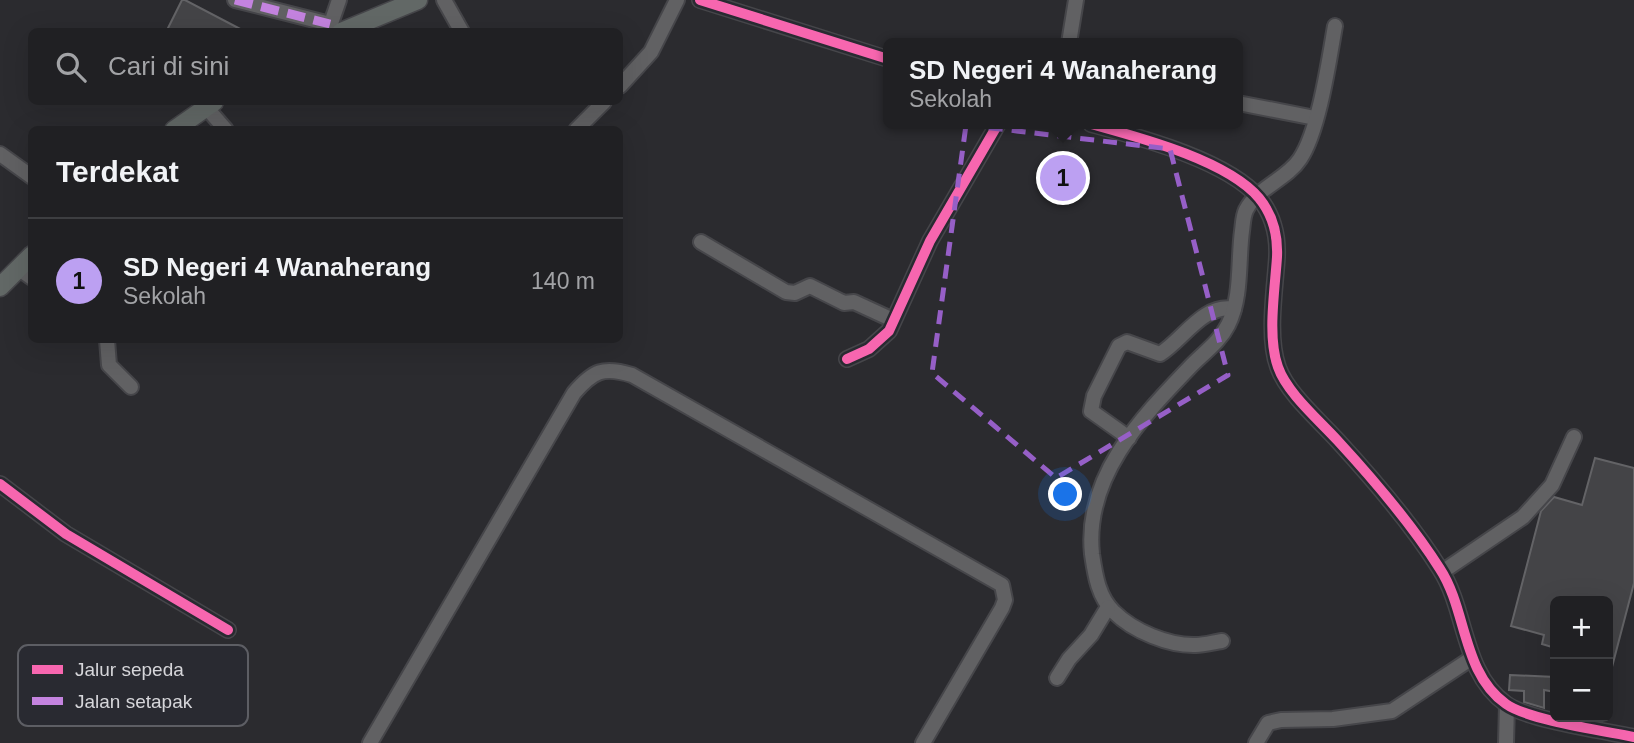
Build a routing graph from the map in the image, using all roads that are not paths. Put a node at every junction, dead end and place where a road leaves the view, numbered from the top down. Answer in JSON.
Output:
{"nodes":[{"id":1,"x":235,"y":0,"type":"edge"},
{"id":2,"x":339,"y":0,"type":"edge"},
{"id":3,"x":418,"y":0,"type":"edge"},
{"id":4,"x":444,"y":0,"type":"edge"},
{"id":5,"x":677,"y":0,"type":"edge"},
{"id":6,"x":700,"y":0,"type":"edge"},
{"id":7,"x":1076,"y":0,"type":"edge"},
{"id":8,"x":1335,"y":26,"type":"dead end"},
{"id":9,"x":330,"y":28,"type":"edge"},
{"id":10,"x":333,"y":28,"type":"edge"},
{"id":11,"x":336,"y":28,"type":"edge"},
{"id":12,"x":460,"y":28,"type":"edge"},
{"id":13,"x":1070,"y":38,"type":"edge"},
{"id":14,"x":883,"y":57,"type":"edge"},
{"id":15,"x":623,"y":83,"type":"edge"},
{"id":16,"x":1243,"y":104,"type":"edge"},
{"id":17,"x":209,"y":105,"type":"edge"},
{"id":18,"x":211,"y":105,"type":"edge"},
{"id":19,"x":601,"y":105,"type":"edge"},
{"id":20,"x":1315,"y":118,"type":"junction"},
{"id":21,"x":180,"y":126,"type":"edge"},
{"id":22,"x":224,"y":126,"type":"edge"},
{"id":23,"x":580,"y":126,"type":"edge"},
{"id":24,"x":995,"y":129,"type":"edge"},
{"id":25,"x":1134,"y":130,"type":"edge"},
{"id":26,"x":0,"y":154,"type":"edge"},
{"id":27,"x":28,"y":174,"type":"edge"},
{"id":28,"x":1258,"y":197,"type":"junction"},
{"id":29,"x":701,"y":242,"type":"dead end"},
{"id":30,"x":25,"y":273,"type":"edge"},
{"id":31,"x":0,"y":287,"type":"edge"},
{"id":32,"x":1234,"y":309,"type":"junction"},
{"id":33,"x":893,"y":320,"type":"junction"},
{"id":34,"x":107,"y":343,"type":"edge"},
{"id":35,"x":847,"y":359,"type":"dead end"},
{"id":36,"x":131,"y":387,"type":"dead end"},
{"id":37,"x":1574,"y":437,"type":"dead end"},
{"id":38,"x":1129,"y":438,"type":"junction"},
{"id":39,"x":0,"y":484,"type":"edge"},
{"id":40,"x":1442,"y":572,"type":"junction"},
{"id":41,"x":1108,"y":607,"type":"junction"},
{"id":42,"x":228,"y":630,"type":"dead end"},
{"id":43,"x":1222,"y":641,"type":"dead end"},
{"id":44,"x":1472,"y":658,"type":"junction"},
{"id":45,"x":1058,"y":678,"type":"dead end"},
{"id":46,"x":1507,"y":705,"type":"junction"},
{"id":47,"x":1634,"y":737,"type":"edge"},
{"id":48,"x":370,"y":743,"type":"edge"},
{"id":49,"x":923,"y":743,"type":"edge"},
{"id":50,"x":1256,"y":743,"type":"edge"},
{"id":51,"x":1506,"y":743,"type":"edge"}],
"edges":[{"from":1,"to":9,"type":"street"},
{"from":2,"to":10,"type":"street"},
{"from":3,"to":11,"type":"main road"},
{"from":4,"to":12,"type":"street"},
{"from":5,"to":15,"type":"street"},
{"from":6,"to":14,"type":"street"},
{"from":7,"to":13,"type":"street"},
{"from":8,"to":20,"type":"street"},
{"from":16,"to":20,"type":"street"},
{"from":17,"to":21,"type":"main road"},
{"from":18,"to":22,"type":"street"},
{"from":19,"to":23,"type":"street"},
{"from":20,"to":28,"type":"street"},
{"from":24,"to":33,"type":"street"},
{"from":25,"to":28,"type":"street"},
{"from":26,"to":27,"type":"street"},
{"from":28,"to":32,"type":"street"},
{"from":28,"to":40,"type":"street"},
{"from":29,"to":33,"type":"street"},
{"from":30,"to":31,"type":"main road"},
{"from":32,"to":38,"type":"street"},
{"from":32,"to":38,"type":"street"},
{"from":33,"to":35,"type":"street"},
{"from":34,"to":36,"type":"street"},
{"from":37,"to":40,"type":"street"},
{"from":38,"to":41,"type":"street"},
{"from":39,"to":42,"type":"street"},
{"from":40,"to":44,"type":"street"},
{"from":41,"to":43,"type":"street"},
{"from":41,"to":45,"type":"street"},
{"from":44,"to":46,"type":"street"},
{"from":44,"to":50,"type":"street"},
{"from":46,"to":47,"type":"street"},
{"from":46,"to":51,"type":"street"},
{"from":48,"to":49,"type":"street"}]}
